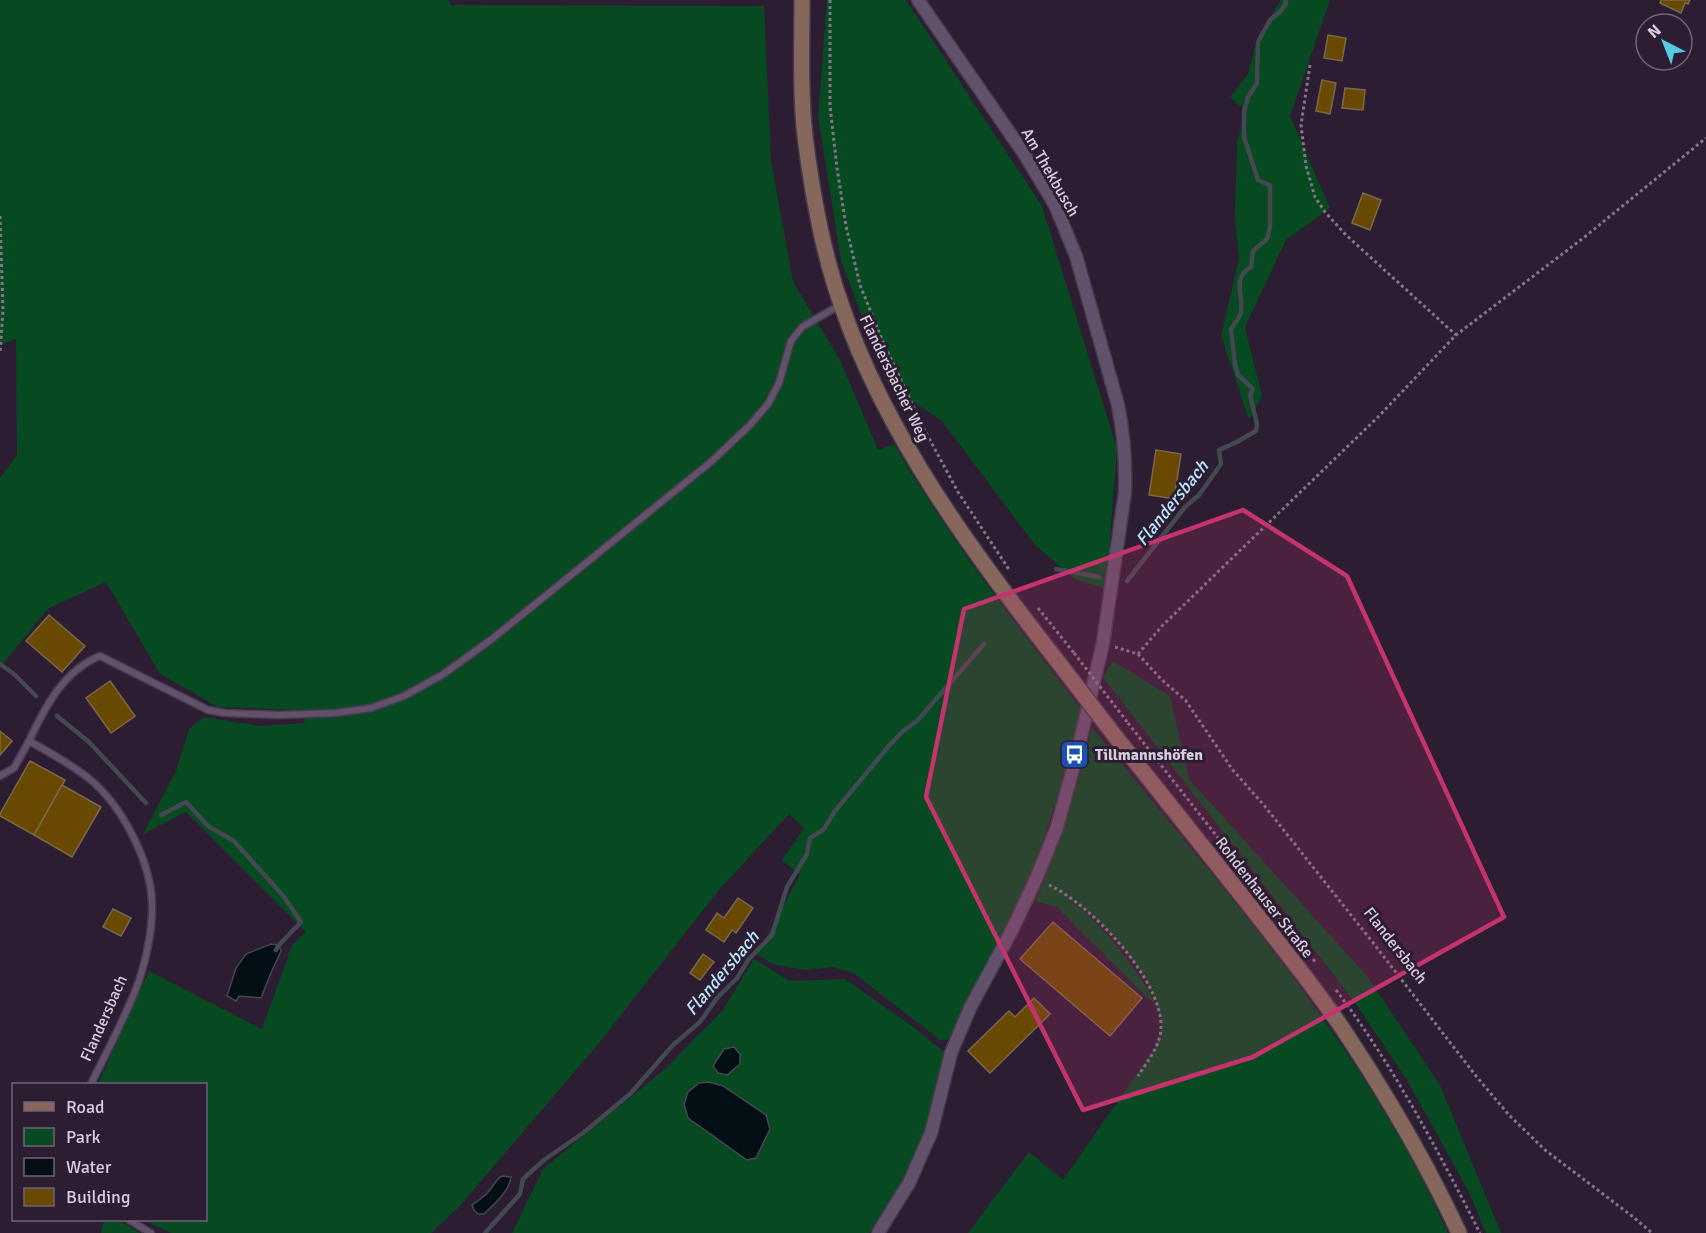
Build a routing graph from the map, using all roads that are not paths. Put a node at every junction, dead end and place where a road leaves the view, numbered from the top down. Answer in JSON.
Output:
{"nodes":[{"id":1,"x":802,"y":0,"type":"edge"},
{"id":2,"x":918,"y":0,"type":"edge"},
{"id":3,"x":841,"y":305,"type":"junction"},
{"id":4,"x":1012,"y":603,"type":"joint"},
{"id":5,"x":29,"y":741,"type":"junction"},
{"id":6,"x":0,"y":776,"type":"edge"},
{"id":7,"x":91,"y":1083,"type":"edge"},
{"id":8,"x":131,"y":1221,"type":"edge"},
{"id":9,"x":151,"y":1233,"type":"edge"},
{"id":10,"x":878,"y":1233,"type":"edge"},
{"id":11,"x":1459,"y":1233,"type":"edge"}],
"edges":[{"from":1,"to":3,"type":"main road","name":"Flandersbacher Weg"},
{"from":2,"to":10,"type":"street","name":"Am Thekbusch"},
{"from":3,"to":4,"type":"main road","name":"Flandersbacher Weg"},
{"from":3,"to":5,"type":"lane"},
{"from":4,"to":11,"type":"main road","name":"Rohdenhauser Straße","bridge":true},
{"from":5,"to":6,"type":"lane"},
{"from":5,"to":7,"type":"lane","name":"Flandersbach"},
{"from":8,"to":9,"type":"lane"}]}
